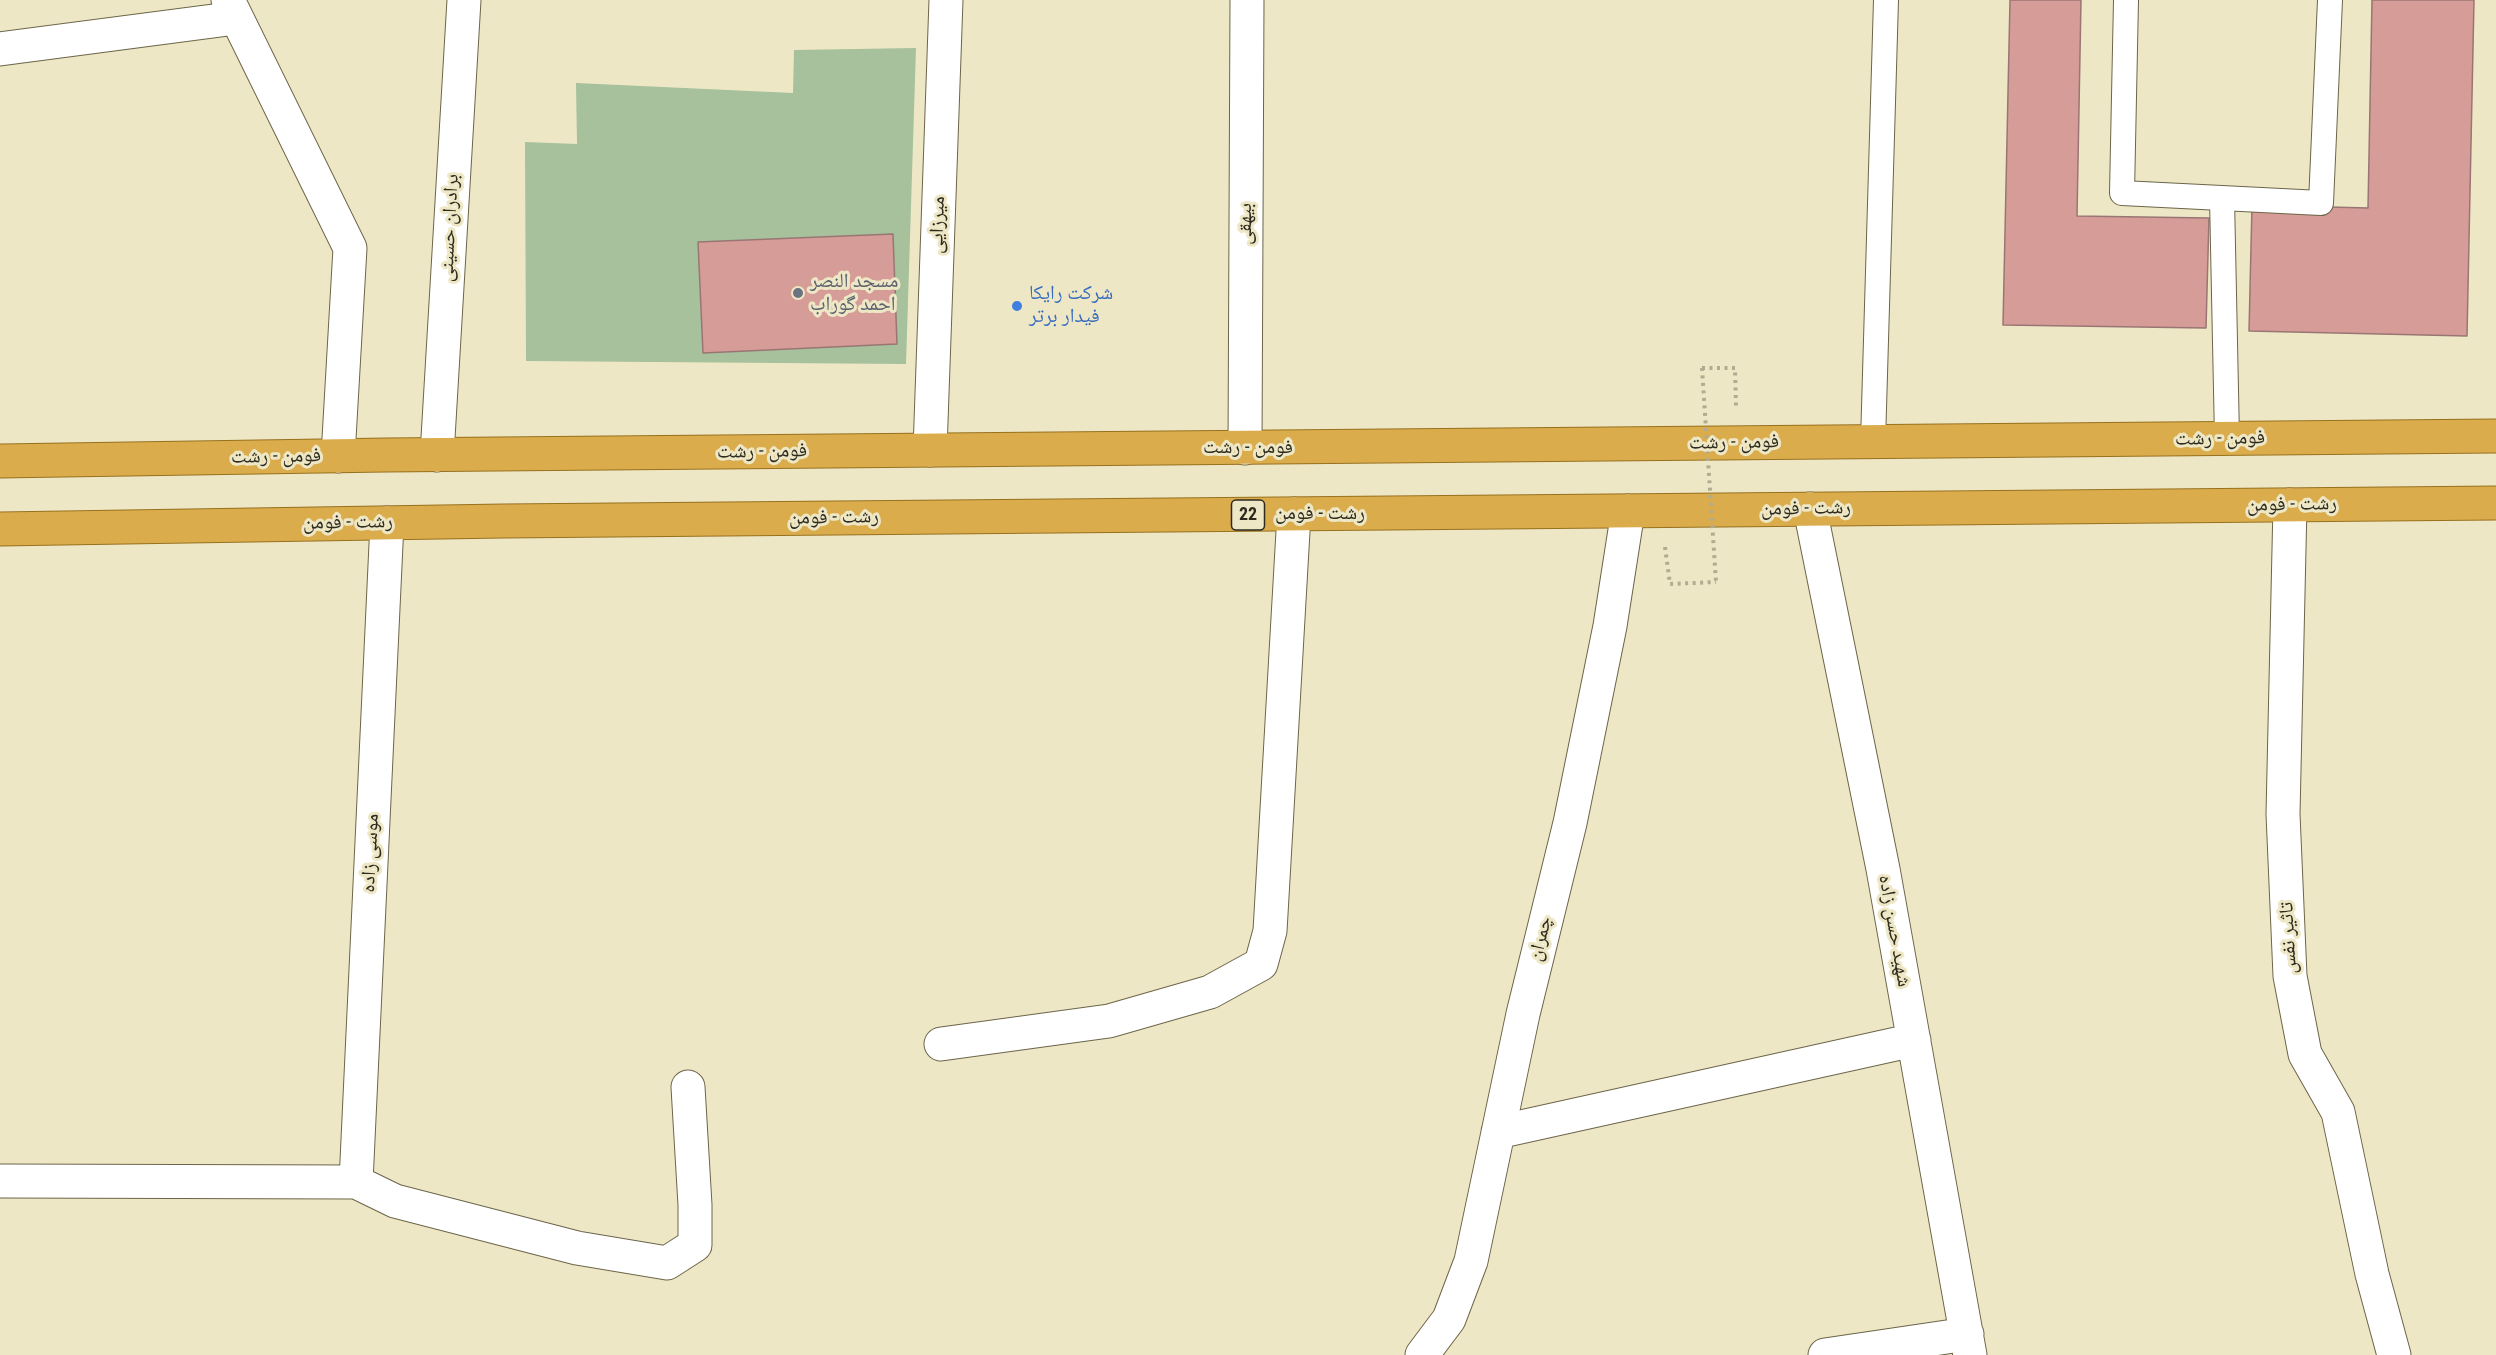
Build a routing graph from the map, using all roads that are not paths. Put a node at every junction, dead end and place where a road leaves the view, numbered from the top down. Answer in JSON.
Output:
{"nodes":[{"id":1,"x":464,"y":0,"type":"edge"},
{"id":2,"x":946,"y":0,"type":"edge"},
{"id":3,"x":1247,"y":0,"type":"edge"},
{"id":4,"x":1886,"y":0,"type":"edge"},
{"id":5,"x":2126,"y":0,"type":"edge"},
{"id":6,"x":2330,"y":0,"type":"edge"},
{"id":7,"x":232,"y":9,"type":"edge"},
{"id":8,"x":0,"y":49,"type":"edge"},
{"id":9,"x":2222,"y":198,"type":"junction"},
{"id":10,"x":2496,"y":436,"type":"edge"},
{"id":11,"x":2227,"y":438,"type":"junction"},
{"id":12,"x":1873,"y":442,"type":"junction"},
{"id":13,"x":1245,"y":448,"type":"junction"},
{"id":14,"x":930,"y":450,"type":"junction"},
{"id":15,"x":437,"y":455,"type":"junction"},
{"id":16,"x":338,"y":456,"type":"junction"},
{"id":17,"x":0,"y":462,"type":"edge"},
{"id":18,"x":2496,"y":503,"type":"edge"},
{"id":19,"x":2290,"y":505,"type":"junction"},
{"id":20,"x":1810,"y":509,"type":"junction"},
{"id":21,"x":1628,"y":511,"type":"junction"},
{"id":22,"x":1294,"y":514,"type":"junction"},
{"id":23,"x":387,"y":523,"type":"junction"},
{"id":24,"x":0,"y":529,"type":"edge"},
{"id":25,"x":1914,"y":1040,"type":"junction"},
{"id":26,"x":941,"y":1044,"type":"dead end"},
{"id":27,"x":688,"y":1087,"type":"dead end"},
{"id":28,"x":1498,"y":1132,"type":"junction"},
{"id":29,"x":0,"y":1181,"type":"edge"},
{"id":30,"x":356,"y":1182,"type":"junction"},
{"id":31,"x":1969,"y":1344,"type":"edge"},
{"id":32,"x":1422,"y":1355,"type":"edge"},
{"id":33,"x":1825,"y":1355,"type":"edge"},
{"id":34,"x":2394,"y":1355,"type":"edge"}],
"edges":[{"from":1,"to":15,"type":"street","name":"برادران حسینی"},
{"from":2,"to":14,"type":"street","name":"میرزایی"},
{"from":3,"to":13,"type":"street","name":"بیهقی"},
{"from":4,"to":12,"type":"lane"},
{"from":5,"to":9,"type":"lane"},
{"from":6,"to":9,"type":"lane"},
{"from":7,"to":8,"type":"street"},
{"from":7,"to":16,"type":"street"},
{"from":9,"to":11,"type":"lane"},
{"from":10,"to":11,"type":"highway","name":"فومن - رشت"},
{"from":11,"to":12,"type":"highway","name":"فومن - رشت"},
{"from":12,"to":13,"type":"highway","name":"فومن - رشت"},
{"from":13,"to":14,"type":"highway","name":"فومن - رشت"},
{"from":14,"to":15,"type":"highway","name":"فومن - رشت"},
{"from":15,"to":16,"type":"highway","name":"فومن - رشت"},
{"from":16,"to":17,"type":"highway","name":"فومن - رشت"},
{"from":18,"to":19,"type":"highway","name":"رشت - فومن","number":"22"},
{"from":19,"to":20,"type":"highway","name":"رشت - فومن","number":"22"},
{"from":19,"to":34,"type":"street","name":"تاثیر نفس"},
{"from":20,"to":21,"type":"highway","name":"رشت - فومن","number":"22"},
{"from":20,"to":25,"type":"street","name":"شهید حسن زاده"},
{"from":21,"to":22,"type":"highway","name":"رشت - فومن","number":"22"},
{"from":21,"to":28,"type":"street","name":"چمران"},
{"from":22,"to":23,"type":"highway","name":"رشت - فومن","number":"22"},
{"from":22,"to":26,"type":"street"},
{"from":23,"to":24,"type":"highway","name":"رشت - فومن","number":"22"},
{"from":23,"to":30,"type":"street","name":"موسی زاده"},
{"from":25,"to":28,"type":"street"},
{"from":25,"to":31,"type":"street","name":"شهید حسن زاده"},
{"from":27,"to":30,"type":"street"},
{"from":28,"to":32,"type":"street","name":"چمران"},
{"from":29,"to":30,"type":"street"},
{"from":31,"to":33,"type":"street"}]}
